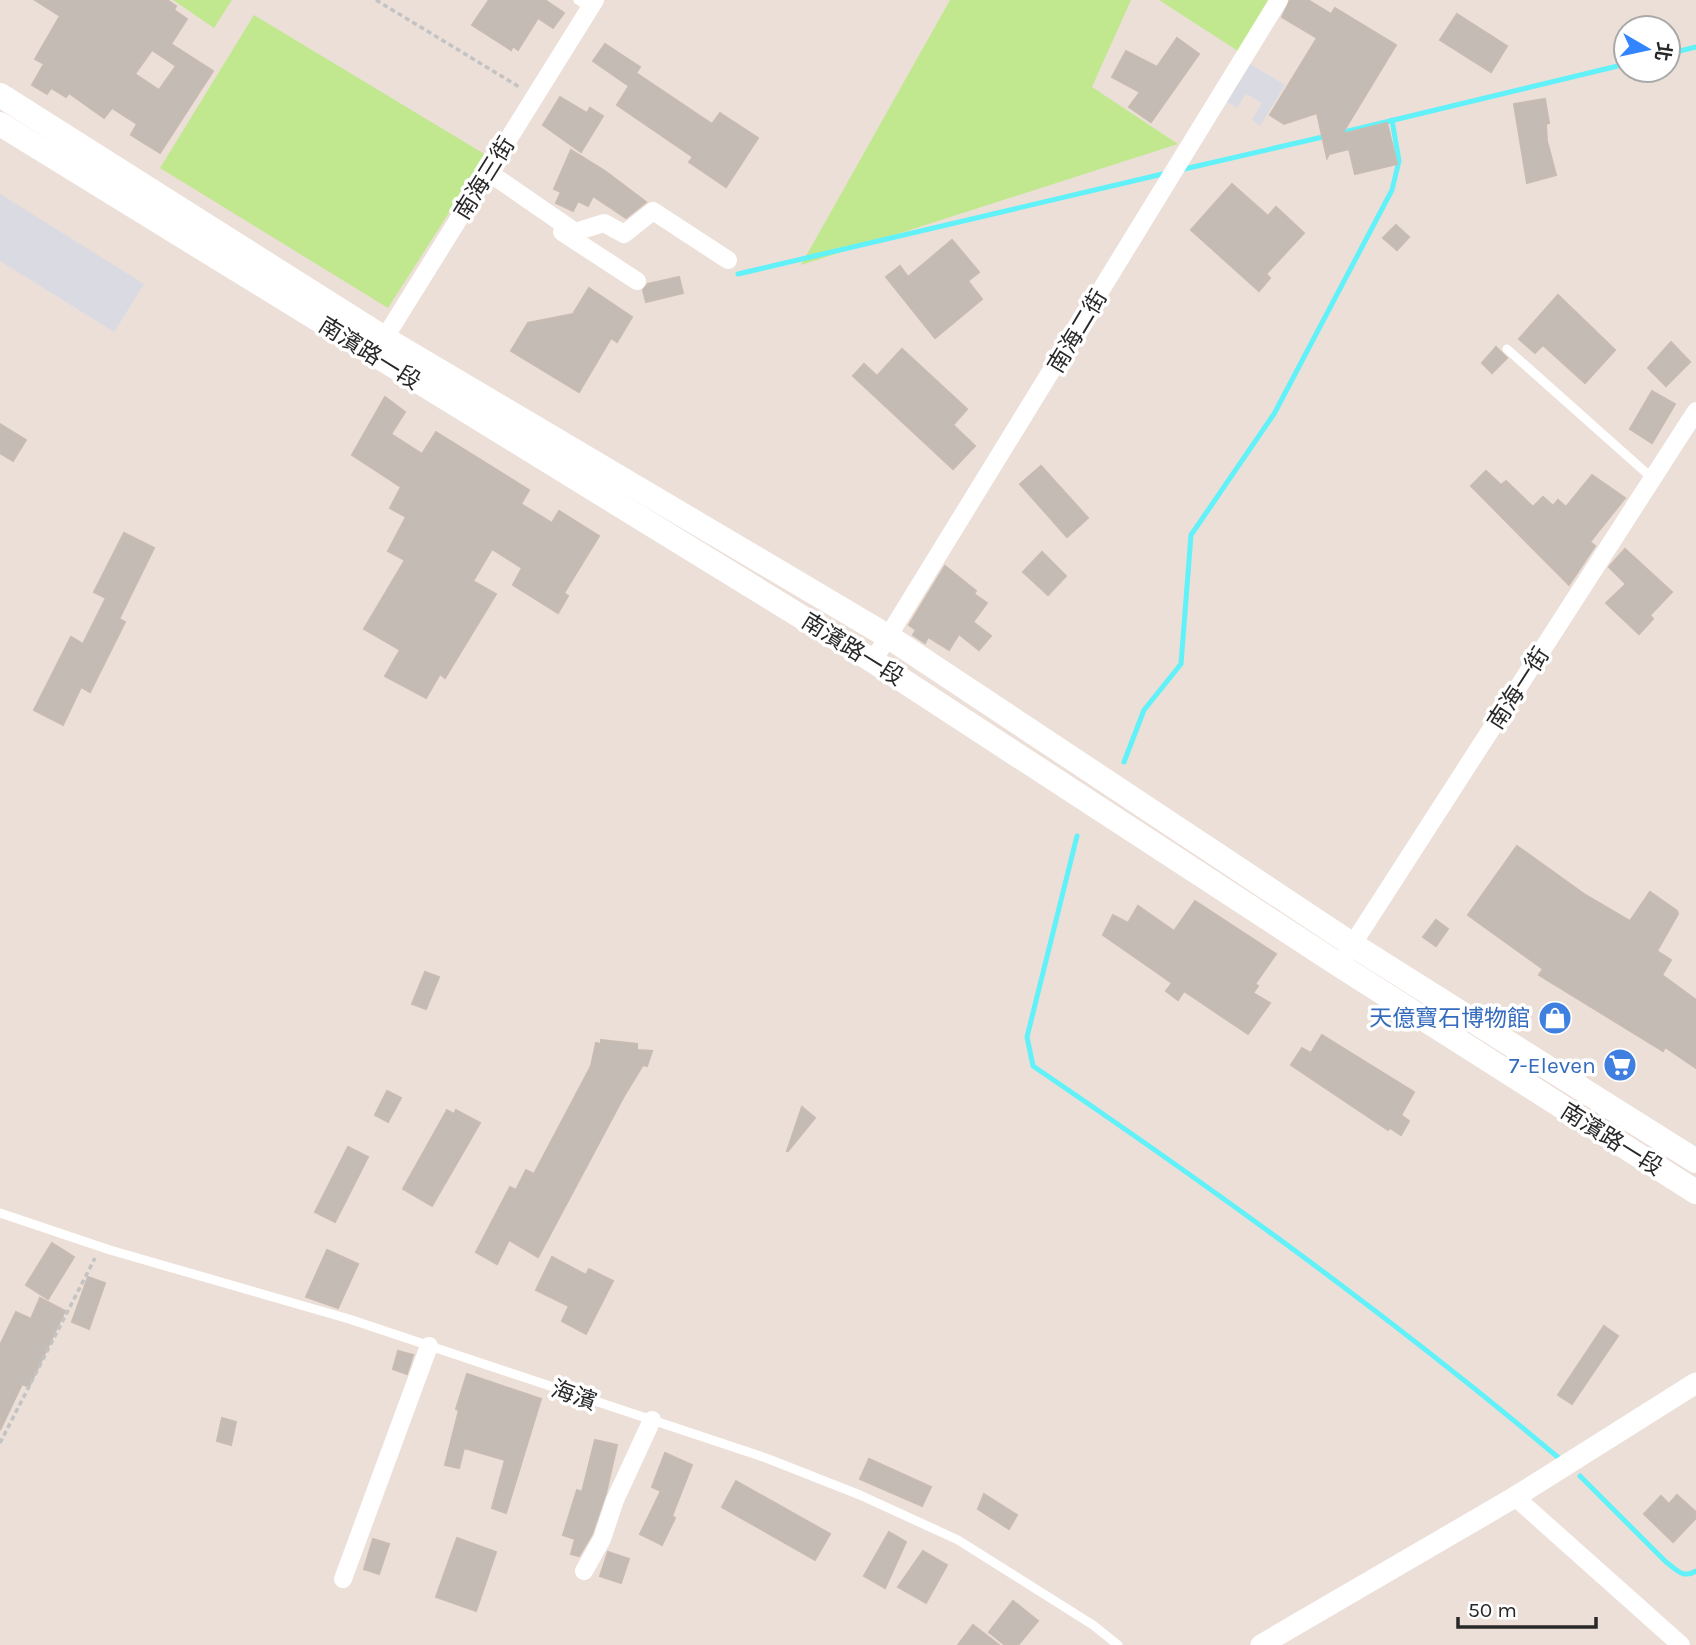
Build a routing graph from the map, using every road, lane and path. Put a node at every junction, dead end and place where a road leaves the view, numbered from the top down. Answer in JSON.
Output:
{"nodes":[{"id":1,"x":376,"y":0,"type":"edge"},
{"id":2,"x":1279,"y":0,"type":"edge"},
{"id":3,"x":588,"y":3,"type":"edge"},
{"id":4,"x":0,"y":95,"type":"edge"},
{"id":5,"x":535,"y":96,"type":"junction"},
{"id":6,"x":0,"y":124,"type":"edge"},
{"id":7,"x":485,"y":176,"type":"junction"},
{"id":8,"x":728,"y":260,"type":"dead end"},
{"id":9,"x":637,"y":281,"type":"dead end"},
{"id":10,"x":378,"y":347,"type":"junction"},
{"id":11,"x":1507,"y":349,"type":"dead end"},
{"id":12,"x":1696,"y":411,"type":"edge"},
{"id":13,"x":1652,"y":478,"type":"junction"},
{"id":14,"x":889,"y":637,"type":"junction"},
{"id":15,"x":873,"y":661,"type":"junction"},
{"id":16,"x":1346,"y":955,"type":"junction"},
{"id":17,"x":1696,"y":1161,"type":"edge"},
{"id":18,"x":1696,"y":1192,"type":"edge"},
{"id":19,"x":0,"y":1213,"type":"edge"},
{"id":20,"x":101,"y":1247,"type":"junction"},
{"id":21,"x":429,"y":1346,"type":"junction"},
{"id":22,"x":1696,"y":1383,"type":"edge"},
{"id":23,"x":652,"y":1420,"type":"junction"},
{"id":24,"x":0,"y":1443,"type":"edge"},
{"id":25,"x":1515,"y":1497,"type":"junction"},
{"id":26,"x":584,"y":1571,"type":"dead end"},
{"id":27,"x":343,"y":1579,"type":"dead end"},
{"id":28,"x":1118,"y":1645,"type":"edge"},
{"id":29,"x":1261,"y":1645,"type":"edge"},
{"id":30,"x":1681,"y":1645,"type":"edge"}],
"edges":[{"from":1,"to":5,"type":"path"},
{"from":2,"to":14,"type":"street","name":"南海二街"},
{"from":3,"to":5,"type":"street","name":"南海三街"},
{"from":4,"to":10,"type":"main road","name":"南濱路一段"},
{"from":5,"to":7,"type":"street","name":"南海三街"},
{"from":6,"to":10,"type":"main road","name":"南濱路一段"},
{"from":7,"to":8,"type":"street"},
{"from":7,"to":9,"type":"street"},
{"from":7,"to":10,"type":"street","name":"南海三街"},
{"from":10,"to":14,"type":"main road","name":"南濱路一段"},
{"from":10,"to":15,"type":"main road","name":"南濱路一段"},
{"from":11,"to":13,"type":"lane"},
{"from":12,"to":13,"type":"street","name":"南海一街"},
{"from":13,"to":16,"type":"street","name":"南海一街"},
{"from":14,"to":15,"type":"street","name":"南海二街"},
{"from":14,"to":16,"type":"main road","name":"南濱路一段"},
{"from":15,"to":16,"type":"main road","name":"南濱路一段"},
{"from":16,"to":17,"type":"main road","name":"南濱路一段"},
{"from":16,"to":18,"type":"main road","name":"南濱路一段"},
{"from":19,"to":20,"type":"lane","name":"海濱"},
{"from":20,"to":21,"type":"lane","name":"海濱"},
{"from":20,"to":24,"type":"path"},
{"from":21,"to":23,"type":"lane","name":"海濱"},
{"from":21,"to":27,"type":"street"},
{"from":22,"to":25,"type":"street"},
{"from":23,"to":26,"type":"street"},
{"from":23,"to":28,"type":"lane","name":"海濱"},
{"from":25,"to":29,"type":"street"},
{"from":25,"to":30,"type":"street"}]}
